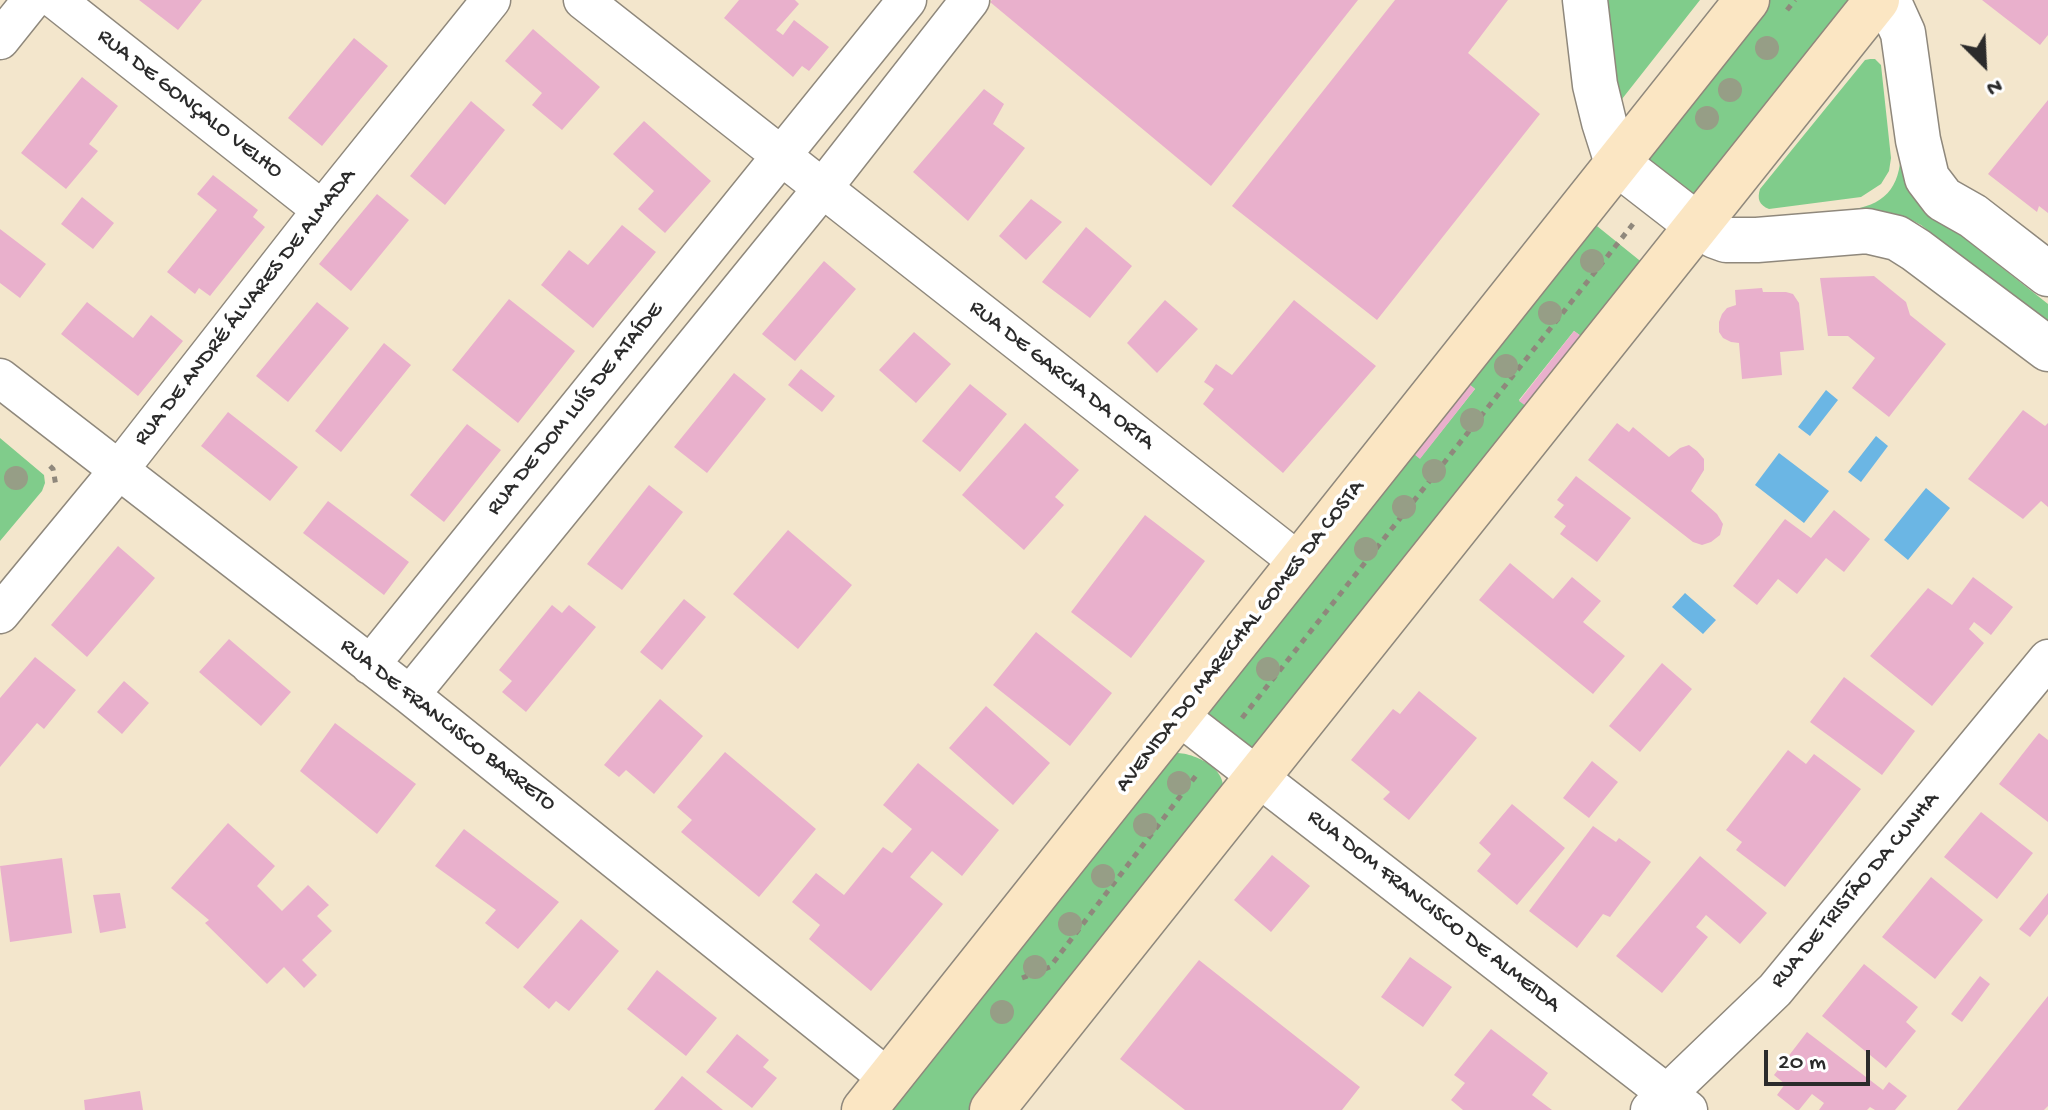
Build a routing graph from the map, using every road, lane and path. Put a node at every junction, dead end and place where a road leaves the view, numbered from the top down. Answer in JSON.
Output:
{"nodes":[{"id":1,"x":32,"y":0,"type":"edge"},
{"id":2,"x":56,"y":0,"type":"edge"},
{"id":3,"x":491,"y":0,"type":"edge"},
{"id":4,"x":583,"y":0,"type":"edge"},
{"id":5,"x":907,"y":0,"type":"edge"},
{"id":6,"x":970,"y":0,"type":"edge"},
{"id":7,"x":1585,"y":0,"type":"edge"},
{"id":8,"x":1747,"y":0,"type":"edge"},
{"id":9,"x":1877,"y":0,"type":"edge"},
{"id":10,"x":1888,"y":0,"type":"edge"},
{"id":11,"x":0,"y":40,"type":"edge"},
{"id":12,"x":782,"y":156,"type":"junction"},
{"id":13,"x":1617,"y":163,"type":"junction"},
{"id":14,"x":822,"y":189,"type":"junction"},
{"id":15,"x":322,"y":210,"type":"junction"},
{"id":16,"x":1638,"y":216,"type":"dead end"},
{"id":17,"x":1697,"y":225,"type":"junction"},
{"id":18,"x":2048,"y":274,"type":"edge"},
{"id":19,"x":2048,"y":349,"type":"edge"},
{"id":20,"x":0,"y":378,"type":"edge"},
{"id":21,"x":118,"y":471,"type":"junction"},
{"id":22,"x":1300,"y":563,"type":"junction"},
{"id":23,"x":0,"y":614,"type":"edge"},
{"id":24,"x":370,"y":665,"type":"junction"},
{"id":25,"x":2040,"y":684,"type":"edge"},
{"id":26,"x":410,"y":695,"type":"junction"},
{"id":27,"x":1178,"y":715,"type":"junction"},
{"id":28,"x":1236,"y":726,"type":"dead end"},
{"id":29,"x":1207,"y":763,"type":"dead end"},
{"id":30,"x":1257,"y":776,"type":"junction"},
{"id":31,"x":1008,"y":983,"type":"dead end"},
{"id":32,"x":877,"y":1094,"type":"edge"},
{"id":33,"x":1667,"y":1104,"type":"edge"},
{"id":34,"x":992,"y":1110,"type":"edge"}],
"edges":[{"from":1,"to":11,"type":"street"},
{"from":2,"to":15,"type":"street","name":"RUA DE GONÇALO VELHO"},
{"from":3,"to":15,"type":"street","name":"RUA DE ANDRÉ ÁLVARES DE ALMADA"},
{"from":4,"to":12,"type":"street"},
{"from":5,"to":12,"type":"street","name":"RUA DE DOM LUÍS DE ATAÍDE"},
{"from":6,"to":14,"type":"street"},
{"from":7,"to":13,"type":"street"},
{"from":8,"to":13,"type":"main road","name":"AVENIDA DO MARECHAL GOMES DA COSTA"},
{"from":9,"to":17,"type":"main road"},
{"from":10,"to":18,"type":"street"},
{"from":12,"to":14,"type":"street"},
{"from":12,"to":24,"type":"street","name":"RUA DE DOM LUÍS DE ATAÍDE"},
{"from":13,"to":17,"type":"street"},
{"from":13,"to":22,"type":"main road","name":"AVENIDA DO MARECHAL GOMES DA COSTA"},
{"from":14,"to":22,"type":"street","name":"RUA DE GARCIA DA ORTA"},
{"from":14,"to":26,"type":"street"},
{"from":15,"to":21,"type":"street","name":"RUA DE ANDRÉ ÁLVARES DE ALMADA"},
{"from":16,"to":28,"type":"path"},
{"from":17,"to":19,"type":"street"},
{"from":17,"to":30,"type":"main road"},
{"from":20,"to":21,"type":"street","name":"RUA DE FRANCISCO BARRETO"},
{"from":21,"to":23,"type":"street","name":"RUA DE ANDRÉ ÁLVARES DE ALMADA"},
{"from":21,"to":24,"type":"street","name":"RUA DE FRANCISCO BARRETO"},
{"from":22,"to":27,"type":"main road","name":"AVENIDA DO MARECHAL GOMES DA COSTA"},
{"from":24,"to":26,"type":"street","name":"RUA DE FRANCISCO BARRETO"},
{"from":25,"to":33,"type":"street","name":"RUA DE TRISTÃO DA CUNHA"},
{"from":26,"to":32,"type":"street","name":"RUA DE FRANCISCO BARRETO"},
{"from":27,"to":30,"type":"street","name":"RUA DOM FRANCISCO DE ALMEIDA"},
{"from":27,"to":32,"type":"main road","name":"AVENIDA DO MARECHAL GOMES DA COSTA"},
{"from":29,"to":31,"type":"path"},
{"from":30,"to":33,"type":"street","name":"RUA DOM FRANCISCO DE ALMEIDA"},
{"from":30,"to":34,"type":"main road"}]}
